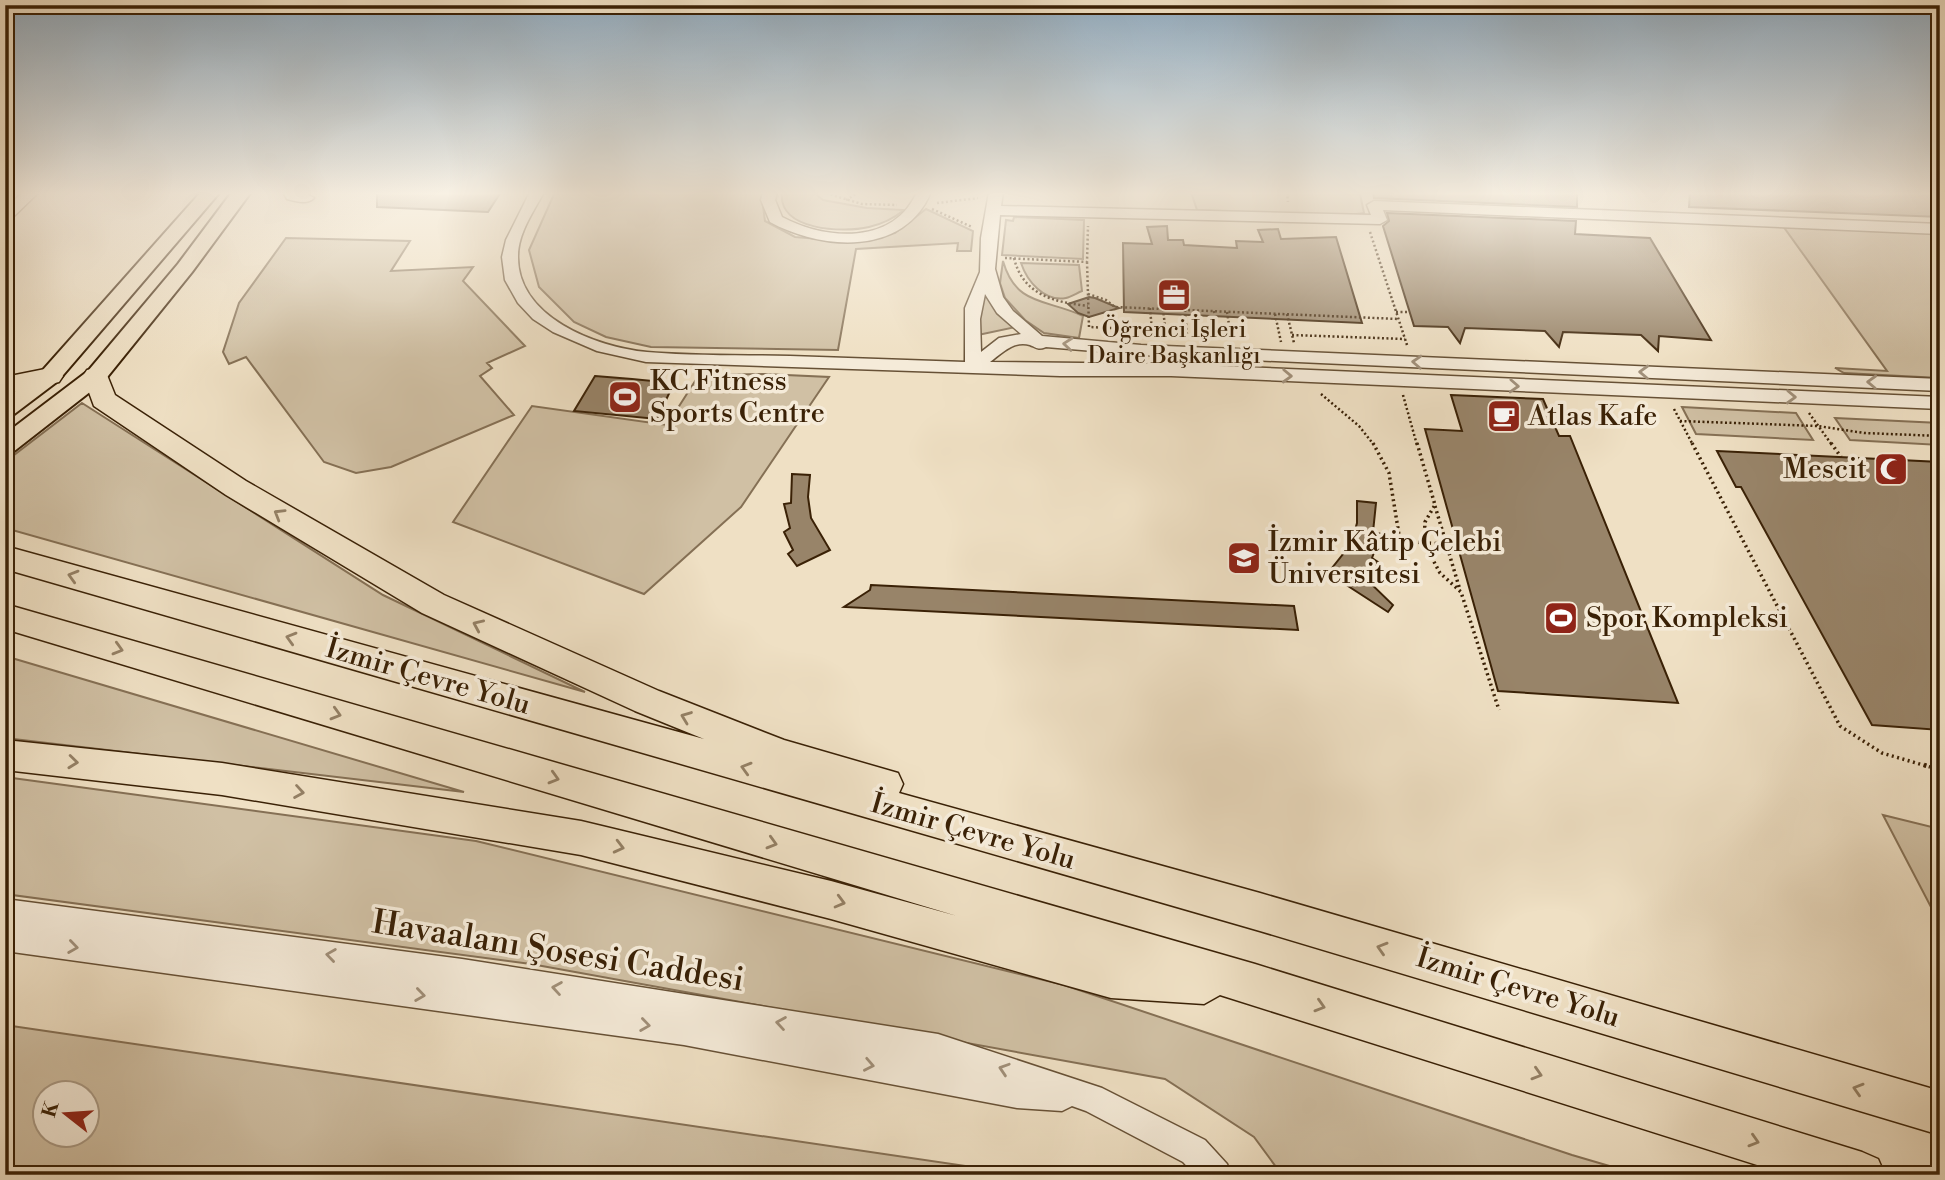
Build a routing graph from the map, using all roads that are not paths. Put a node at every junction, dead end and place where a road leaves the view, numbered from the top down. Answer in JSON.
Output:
{"nodes":[{"id":1,"x":163,"y":247,"type":"edge"},
{"id":2,"x":201,"y":247,"type":"edge"},
{"id":3,"x":512,"y":247,"type":"edge"},
{"id":4,"x":988,"y":247,"type":"edge"},
{"id":5,"x":986,"y":265,"type":"junction"},
{"id":6,"x":1038,"y":341,"type":"junction"},
{"id":7,"x":974,"y":366,"type":"junction"},
{"id":8,"x":1038,"y":369,"type":"junction"},
{"id":9,"x":50,"y":376,"type":"junction"},
{"id":10,"x":96,"y":376,"type":"junction"},
{"id":11,"x":1736,"y":376,"type":"junction"},
{"id":12,"x":1940,"y":384,"type":"edge"},
{"id":13,"x":5,"y":386,"type":"edge"},
{"id":14,"x":1748,"y":395,"type":"junction"},
{"id":15,"x":1940,"y":403,"type":"edge"},
{"id":16,"x":5,"y":410,"type":"edge"},
{"id":17,"x":5,"y":446,"type":"edge"},
{"id":18,"x":5,"y":557,"type":"edge"},
{"id":19,"x":5,"y":616,"type":"edge"},
{"id":20,"x":5,"y":755,"type":"edge"},
{"id":21,"x":5,"y":912,"type":"edge"},
{"id":22,"x":1260,"y":912,"type":"junction"},
{"id":23,"x":5,"y":938,"type":"edge"},
{"id":24,"x":1255,"y":985,"type":"junction"},
{"id":25,"x":1092,"y":1098,"type":"junction"},
{"id":26,"x":1940,"y":1113,"type":"edge"},
{"id":27,"x":1216,"y":1175,"type":"edge"},
{"id":28,"x":1862,"y":1175,"type":"edge"}],
"edges":[{"from":1,"to":9,"type":"main road"},
{"from":2,"to":10,"type":"main road"},
{"from":3,"to":7,"type":"street"},
{"from":4,"to":5,"type":"street"},
{"from":5,"to":6,"type":"street"},
{"from":5,"to":7,"type":"street"},
{"from":6,"to":7,"type":"street"},
{"from":6,"to":8,"type":"street"},
{"from":11,"to":6,"type":"street","one_way":true},
{"from":7,"to":8,"type":"street"},
{"from":8,"to":14,"type":"street","one_way":true},
{"from":9,"to":13,"type":"highway"},
{"from":9,"to":16,"type":"main road"},
{"from":10,"to":17,"type":"main road"},
{"from":22,"to":10,"type":"highway","one_way":true},
{"from":12,"to":11,"type":"street","one_way":true},
{"from":11,"to":14,"type":"street"},
{"from":14,"to":15,"type":"street","one_way":true},
{"from":22,"to":18,"type":"highway","name":"İzmir Çevre Yolu","one_way":true},
{"from":19,"to":24,"type":"highway","one_way":true},
{"from":20,"to":24,"type":"highway","one_way":true},
{"from":25,"to":21,"type":"street","name":"Havaalanı Şosesi Caddesi","one_way":true},
{"from":26,"to":22,"type":"highway","name":"İzmir Çevre Yolu","one_way":true},
{"from":23,"to":25,"type":"street","name":"Havaalanı Şosesi Caddesi","one_way":true},
{"from":24,"to":28,"type":"highway","one_way":true},
{"from":25,"to":27,"type":"street","name":"Havaalanı Şosesi Caddesi"}]}
